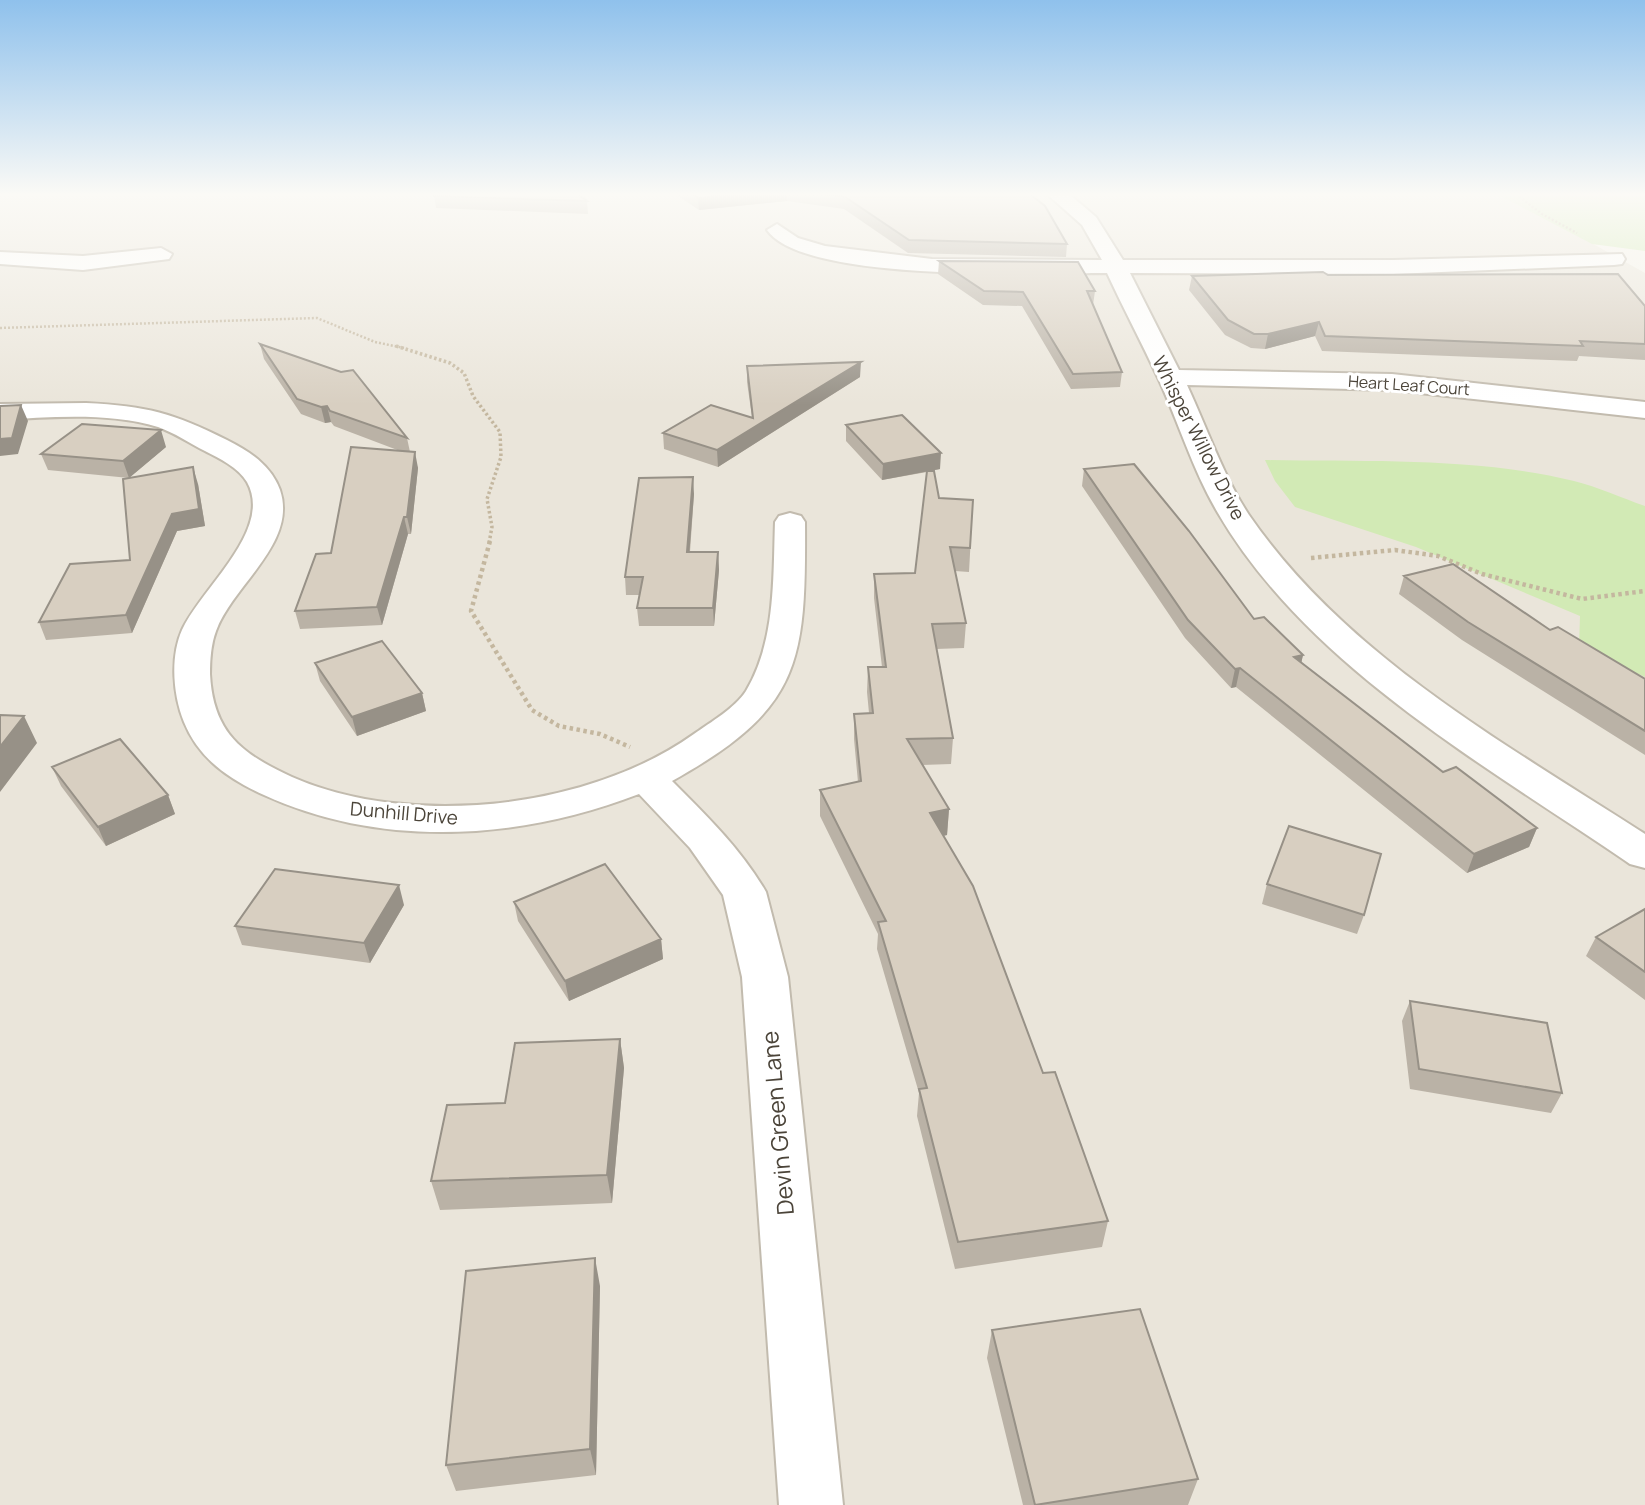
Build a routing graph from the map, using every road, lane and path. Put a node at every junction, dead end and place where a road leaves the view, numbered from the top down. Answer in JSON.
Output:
{"nodes":[{"id":1,"x":909,"y":264,"type":"edge"},
{"id":2,"x":1462,"y":264,"type":"edge"},
{"id":3,"x":1115,"y":265,"type":"junction"},
{"id":4,"x":0,"y":328,"type":"edge"},
{"id":5,"x":1171,"y":377,"type":"junction"},
{"id":6,"x":1645,"y":410,"type":"edge"},
{"id":7,"x":0,"y":411,"type":"edge"},
{"id":8,"x":789,"y":522,"type":"dead end"},
{"id":9,"x":1268,"y":562,"type":"junction"},
{"id":10,"x":1645,"y":591,"type":"edge"},
{"id":11,"x":655,"y":775,"type":"junction"},
{"id":12,"x":1645,"y":854,"type":"edge"},
{"id":13,"x":811,"y":1505,"type":"edge"}],
"edges":[{"from":1,"to":3,"type":"street"},
{"from":2,"to":3,"type":"street"},
{"from":3,"to":5,"type":"street","name":"Whisper Willow Drive"},
{"from":4,"to":11,"type":"path"},
{"from":5,"to":6,"type":"street","name":"Heart Leaf Court"},
{"from":5,"to":9,"type":"street","name":"Whisper Willow Drive"},
{"from":7,"to":11,"type":"street","name":"Dunhill Drive"},
{"from":8,"to":11,"type":"street","name":"Dunhill Drive"},
{"from":9,"to":10,"type":"path"},
{"from":9,"to":12,"type":"street","name":"Whisper Willow Drive"},
{"from":11,"to":13,"type":"street","name":"Devin Green Lane"}]}
